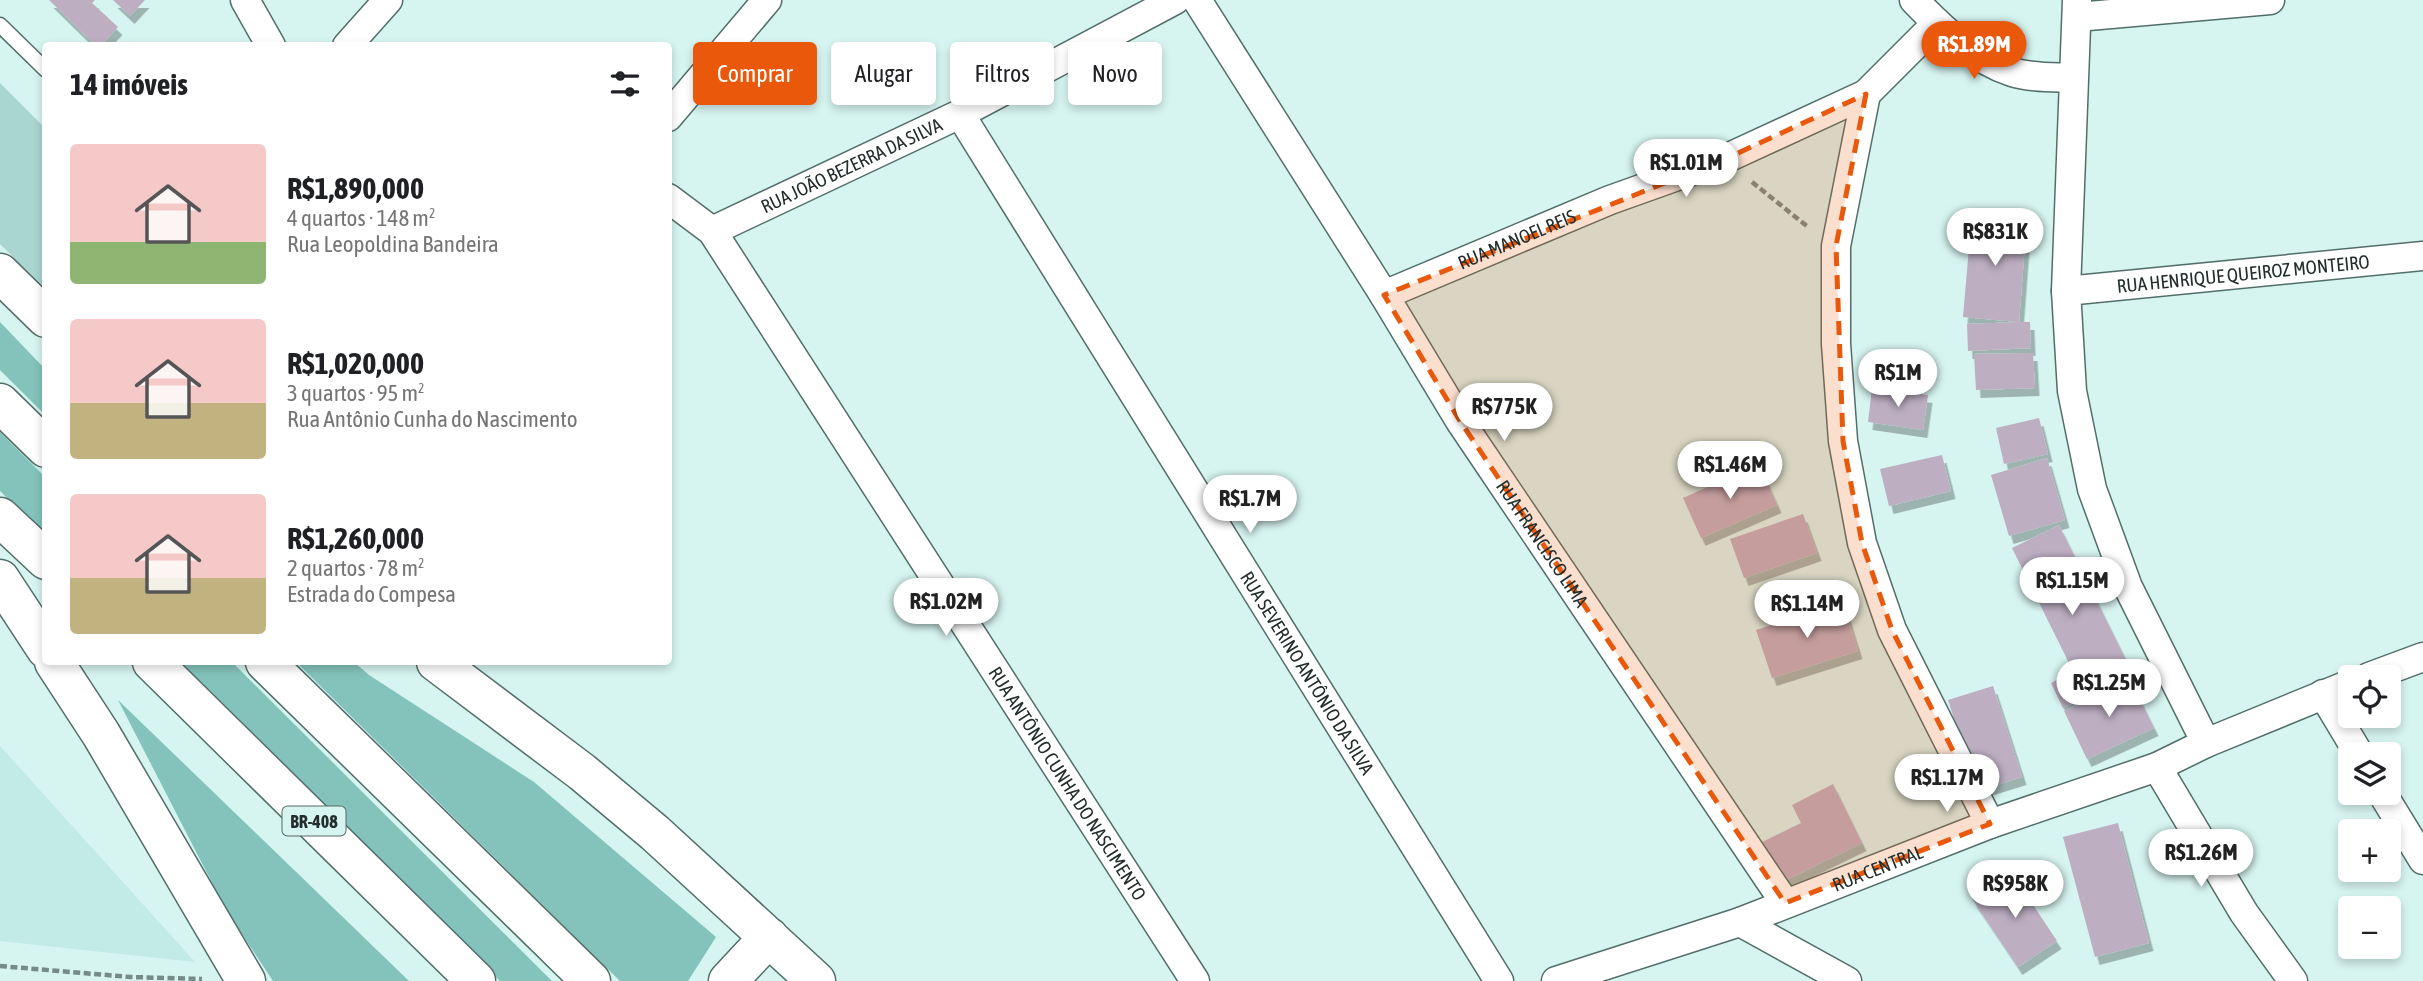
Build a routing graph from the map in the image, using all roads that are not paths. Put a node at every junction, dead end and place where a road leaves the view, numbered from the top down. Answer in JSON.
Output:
{"nodes":[{"id":1,"x":245,"y":0,"type":"edge"},
{"id":2,"x":388,"y":0,"type":"edge"},
{"id":3,"x":767,"y":0,"type":"edge"},
{"id":4,"x":1175,"y":0,"type":"edge"},
{"id":5,"x":1197,"y":0,"type":"edge"},
{"id":6,"x":1914,"y":0,"type":"edge"},
{"id":7,"x":2270,"y":0,"type":"edge"},
{"id":8,"x":2077,"y":9,"type":"edge"},
{"id":9,"x":1937,"y":23,"type":"junction"},
{"id":10,"x":0,"y":25,"type":"edge"},
{"id":11,"x":269,"y":42,"type":"edge"},
{"id":12,"x":351,"y":42,"type":"edge"},
{"id":13,"x":42,"y":66,"type":"edge"},
{"id":14,"x":2073,"y":78,"type":"junction"},
{"id":15,"x":1867,"y":94,"type":"junction"},
{"id":16,"x":672,"y":112,"type":"edge"},
{"id":17,"x":960,"y":114,"type":"junction"},
{"id":18,"x":672,"y":200,"type":"edge"},
{"id":19,"x":712,"y":230,"type":"junction"},
{"id":20,"x":2423,"y":256,"type":"edge"},
{"id":21,"x":0,"y":273,"type":"edge"},
{"id":22,"x":2066,"y":291,"type":"junction"},
{"id":23,"x":1384,"y":295,"type":"junction"},
{"id":24,"x":42,"y":314,"type":"edge"},
{"id":25,"x":0,"y":403,"type":"edge"},
{"id":26,"x":42,"y":444,"type":"edge"},
{"id":27,"x":0,"y":517,"type":"edge"},
{"id":28,"x":42,"y":556,"type":"edge"},
{"id":29,"x":0,"y":579,"type":"edge"},
{"id":30,"x":42,"y":643,"type":"edge"},
{"id":31,"x":2423,"y":657,"type":"edge"},
{"id":32,"x":56,"y":665,"type":"edge"},
{"id":33,"x":155,"y":665,"type":"edge"},
{"id":34,"x":268,"y":665,"type":"edge"},
{"id":35,"x":440,"y":665,"type":"edge"},
{"id":36,"x":2401,"y":665,"type":"edge"},
{"id":37,"x":2338,"y":688,"type":"edge"},
{"id":38,"x":2323,"y":694,"type":"junction"},
{"id":39,"x":2352,"y":742,"type":"edge"},
{"id":40,"x":2206,"y":743,"type":"junction"},
{"id":41,"x":2157,"y":766,"type":"junction"},
{"id":42,"x":2389,"y":805,"type":"edge"},
{"id":43,"x":1990,"y":824,"type":"junction"},
{"id":44,"x":2423,"y":860,"type":"edge"},
{"id":45,"x":1785,"y":903,"type":"junction"},
{"id":46,"x":1740,"y":922,"type":"junction"},
{"id":47,"x":769,"y":937,"type":"junction"},
{"id":48,"x":246,"y":980,"type":"edge"},
{"id":49,"x":475,"y":981,"type":"edge"},
{"id":50,"x":591,"y":981,"type":"edge"},
{"id":51,"x":728,"y":981,"type":"edge"},
{"id":52,"x":816,"y":981,"type":"edge"},
{"id":53,"x":1195,"y":981,"type":"edge"},
{"id":54,"x":1499,"y":981,"type":"edge"},
{"id":55,"x":1556,"y":981,"type":"edge"},
{"id":56,"x":1847,"y":981,"type":"edge"},
{"id":57,"x":2293,"y":981,"type":"edge"}],
"edges":[{"from":1,"to":11,"type":"street"},
{"from":2,"to":12,"type":"street"},
{"from":3,"to":16,"type":"street"},
{"from":4,"to":17,"type":"street","name":"RUA JOÃO BEZERRA DA SILVA"},
{"from":5,"to":23,"type":"street","name":"RUA FRANCISCO LIMA"},
{"from":6,"to":9,"type":"street"},
{"from":7,"to":8,"type":"street"},
{"from":8,"to":14,"type":"street"},
{"from":9,"to":14,"type":"street"},
{"from":9,"to":15,"type":"street","name":"RUA MANOEL REIS"},
{"from":10,"to":13,"type":"lane"},
{"from":14,"to":22,"type":"street"},
{"from":15,"to":23,"type":"street","name":"RUA MANOEL REIS"},
{"from":15,"to":43,"type":"street"},
{"from":17,"to":19,"type":"street","name":"RUA JOÃO BEZERRA DA SILVA"},
{"from":17,"to":54,"type":"street","name":"RUA SEVERINO ANTÔNIO DA SILVA"},
{"from":18,"to":19,"type":"street","name":"RUA ANTÔNIO CUNHA DO NASCIMENTO"},
{"from":19,"to":53,"type":"street","name":"RUA ANTÔNIO CUNHA DO NASCIMENTO"},
{"from":20,"to":22,"type":"street","name":"RUA HENRIQUE QUEIROZ MONTEIRO"},
{"from":21,"to":24,"type":"highway"},
{"from":22,"to":40,"type":"street"},
{"from":23,"to":45,"type":"street","name":"RUA FRANCISCO LIMA"},
{"from":25,"to":26,"type":"highway"},
{"from":27,"to":28,"type":"highway"},
{"from":29,"to":30,"type":"highway"},
{"from":31,"to":36,"type":"street"},
{"from":32,"to":48,"type":"highway"},
{"from":33,"to":49,"type":"highway","number":"BR-408"},
{"from":34,"to":50,"type":"highway"},
{"from":35,"to":47,"type":"highway"},
{"from":37,"to":38,"type":"street","name":"RUA CENTRAL"},
{"from":38,"to":39,"type":"street"},
{"from":38,"to":40,"type":"street","name":"RUA CENTRAL"},
{"from":40,"to":41,"type":"street","name":"RUA CENTRAL"},
{"from":41,"to":43,"type":"street","name":"RUA CENTRAL"},
{"from":41,"to":57,"type":"street"},
{"from":42,"to":44,"type":"street"},
{"from":43,"to":45,"type":"street","name":"RUA CENTRAL"},
{"from":45,"to":46,"type":"street","name":"RUA CENTRAL"},
{"from":46,"to":55,"type":"street","name":"RUA CENTRAL"},
{"from":46,"to":56,"type":"street"},
{"from":47,"to":51,"type":"highway"},
{"from":47,"to":52,"type":"highway"}]}
